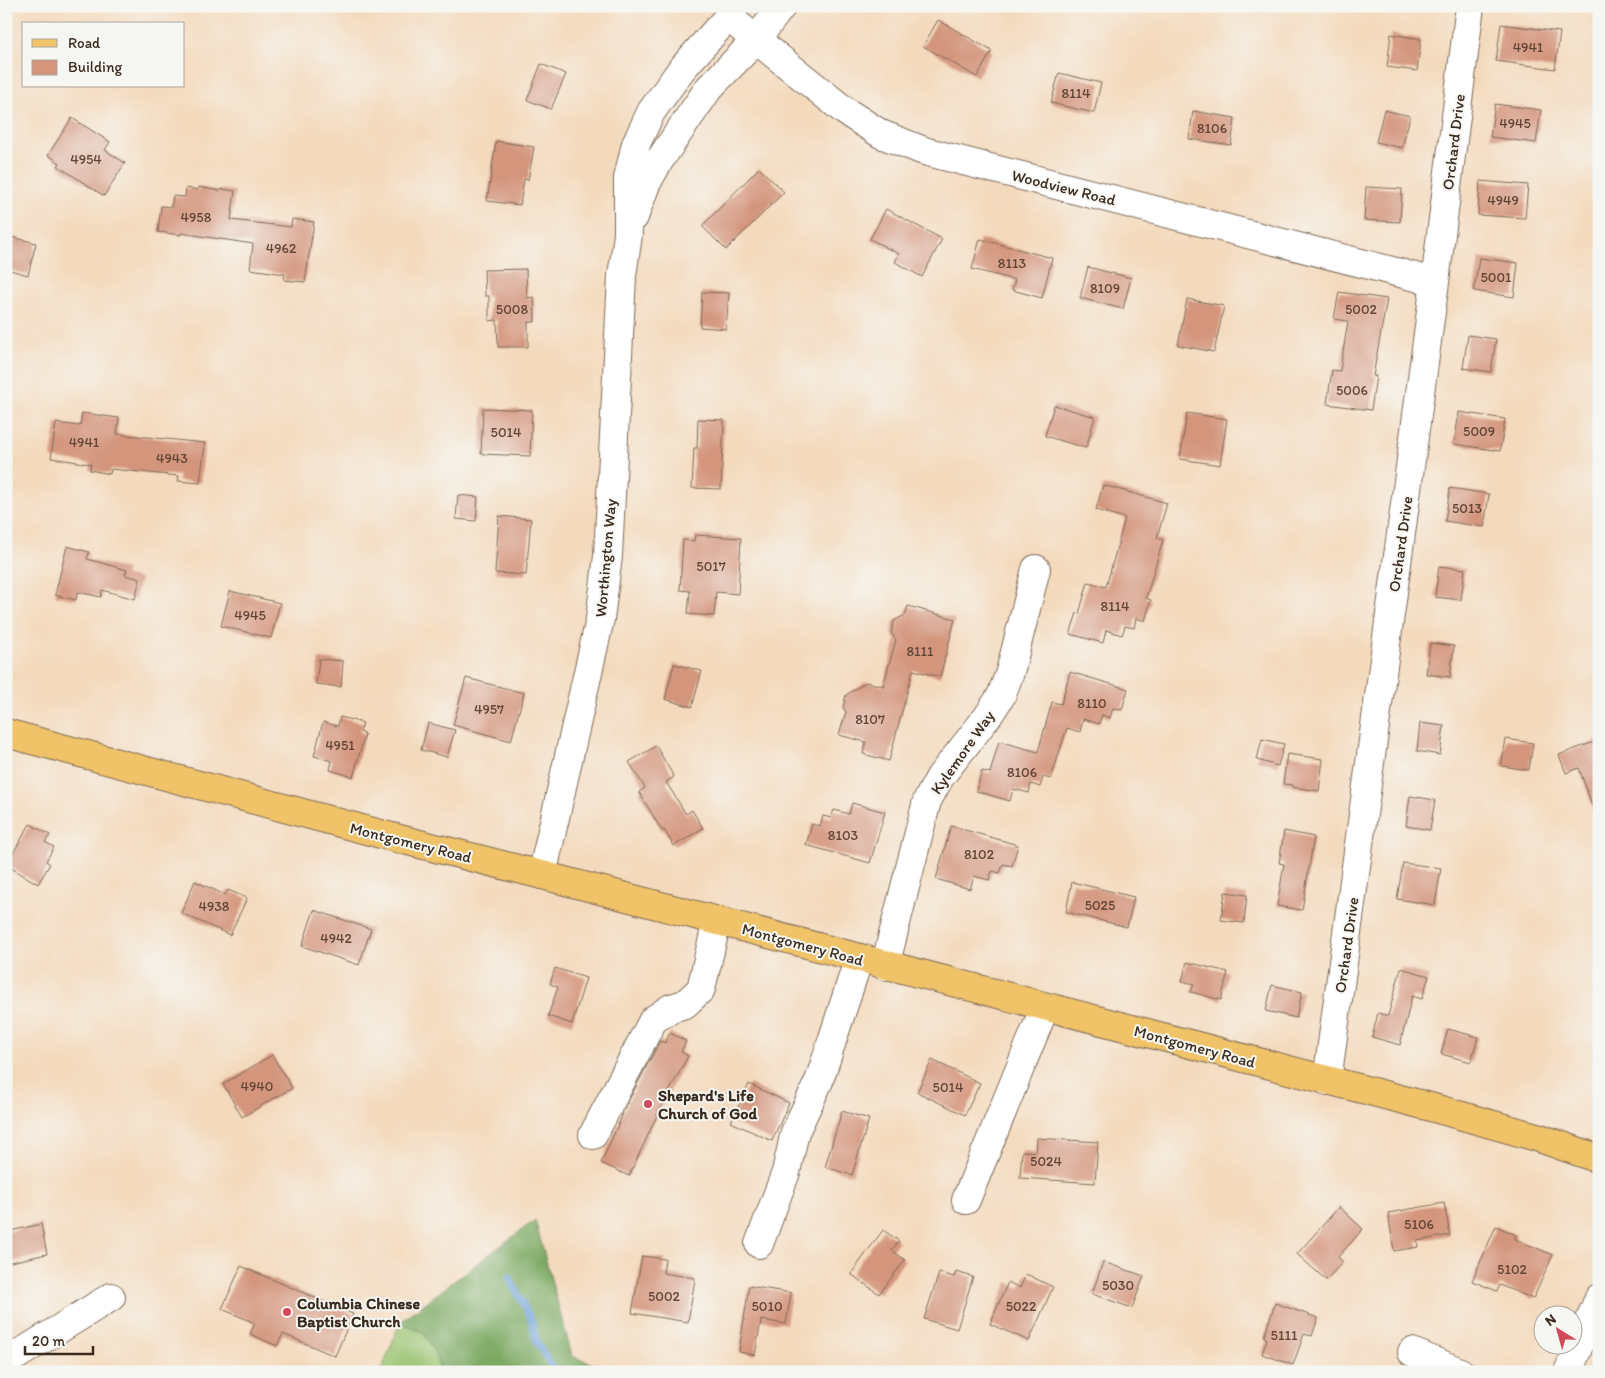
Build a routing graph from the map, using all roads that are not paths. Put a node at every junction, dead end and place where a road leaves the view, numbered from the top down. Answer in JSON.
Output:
{"nodes":[{"id":1,"x":782,"y":6,"type":"edge"},
{"id":2,"x":1470,"y":6,"type":"edge"},
{"id":3,"x":731,"y":12,"type":"edge"},
{"id":4,"x":756,"y":40,"type":"junction"},
{"id":5,"x":628,"y":235,"type":"junction"},
{"id":6,"x":1435,"y":282,"type":"junction"},
{"id":7,"x":1036,"y":569,"type":"dead end"},
{"id":8,"x":6,"y":733,"type":"edge"},
{"id":9,"x":542,"y":875,"type":"junction"},
{"id":10,"x":718,"y":921,"type":"junction"},
{"id":11,"x":859,"y":958,"type":"junction"},
{"id":12,"x":885,"y":966,"type":"junction"},
{"id":13,"x":1046,"y":1007,"type":"junction"},
{"id":14,"x":1327,"y":1080,"type":"junction"},
{"id":15,"x":592,"y":1135,"type":"dead end"},
{"id":16,"x":1599,"y":1160,"type":"edge"},
{"id":17,"x":966,"y":1200,"type":"dead end"},
{"id":18,"x":759,"y":1244,"type":"dead end"},
{"id":19,"x":112,"y":1297,"type":"dead end"},
{"id":20,"x":1599,"y":1298,"type":"edge"},
{"id":21,"x":1412,"y":1352,"type":"dead end"},
{"id":22,"x":6,"y":1362,"type":"edge"},
{"id":23,"x":1460,"y":1372,"type":"edge"},
{"id":24,"x":1568,"y":1372,"type":"edge"}],
"edges":[{"from":1,"to":4,"type":"street","name":"Worthington Way"},
{"from":2,"to":6,"type":"street","name":"Orchard Drive"},
{"from":3,"to":4,"type":"street","name":"Woodview Road"},
{"from":3,"to":5,"type":"street","name":"Worthington Way"},
{"from":4,"to":5,"type":"street","name":"Worthington Way"},
{"from":4,"to":6,"type":"street","name":"Woodview Road"},
{"from":5,"to":9,"type":"street","name":"Worthington Way"},
{"from":6,"to":14,"type":"street","name":"Orchard Drive"},
{"from":7,"to":12,"type":"street","name":"Kylemore Way"},
{"from":8,"to":9,"type":"main road","name":"Montgomery Road"},
{"from":9,"to":10,"type":"main road","name":"Montgomery Road"},
{"from":10,"to":11,"type":"main road","name":"Montgomery Road"},
{"from":10,"to":15,"type":"street"},
{"from":11,"to":12,"type":"main road","name":"Montgomery Road"},
{"from":11,"to":18,"type":"street"},
{"from":12,"to":13,"type":"main road","name":"Montgomery Road"},
{"from":13,"to":14,"type":"main road","name":"Montgomery Road"},
{"from":13,"to":17,"type":"street"},
{"from":14,"to":16,"type":"main road","name":"Montgomery Road"},
{"from":19,"to":22,"type":"street"},
{"from":20,"to":24,"type":"street"},
{"from":21,"to":23,"type":"street"}]}
